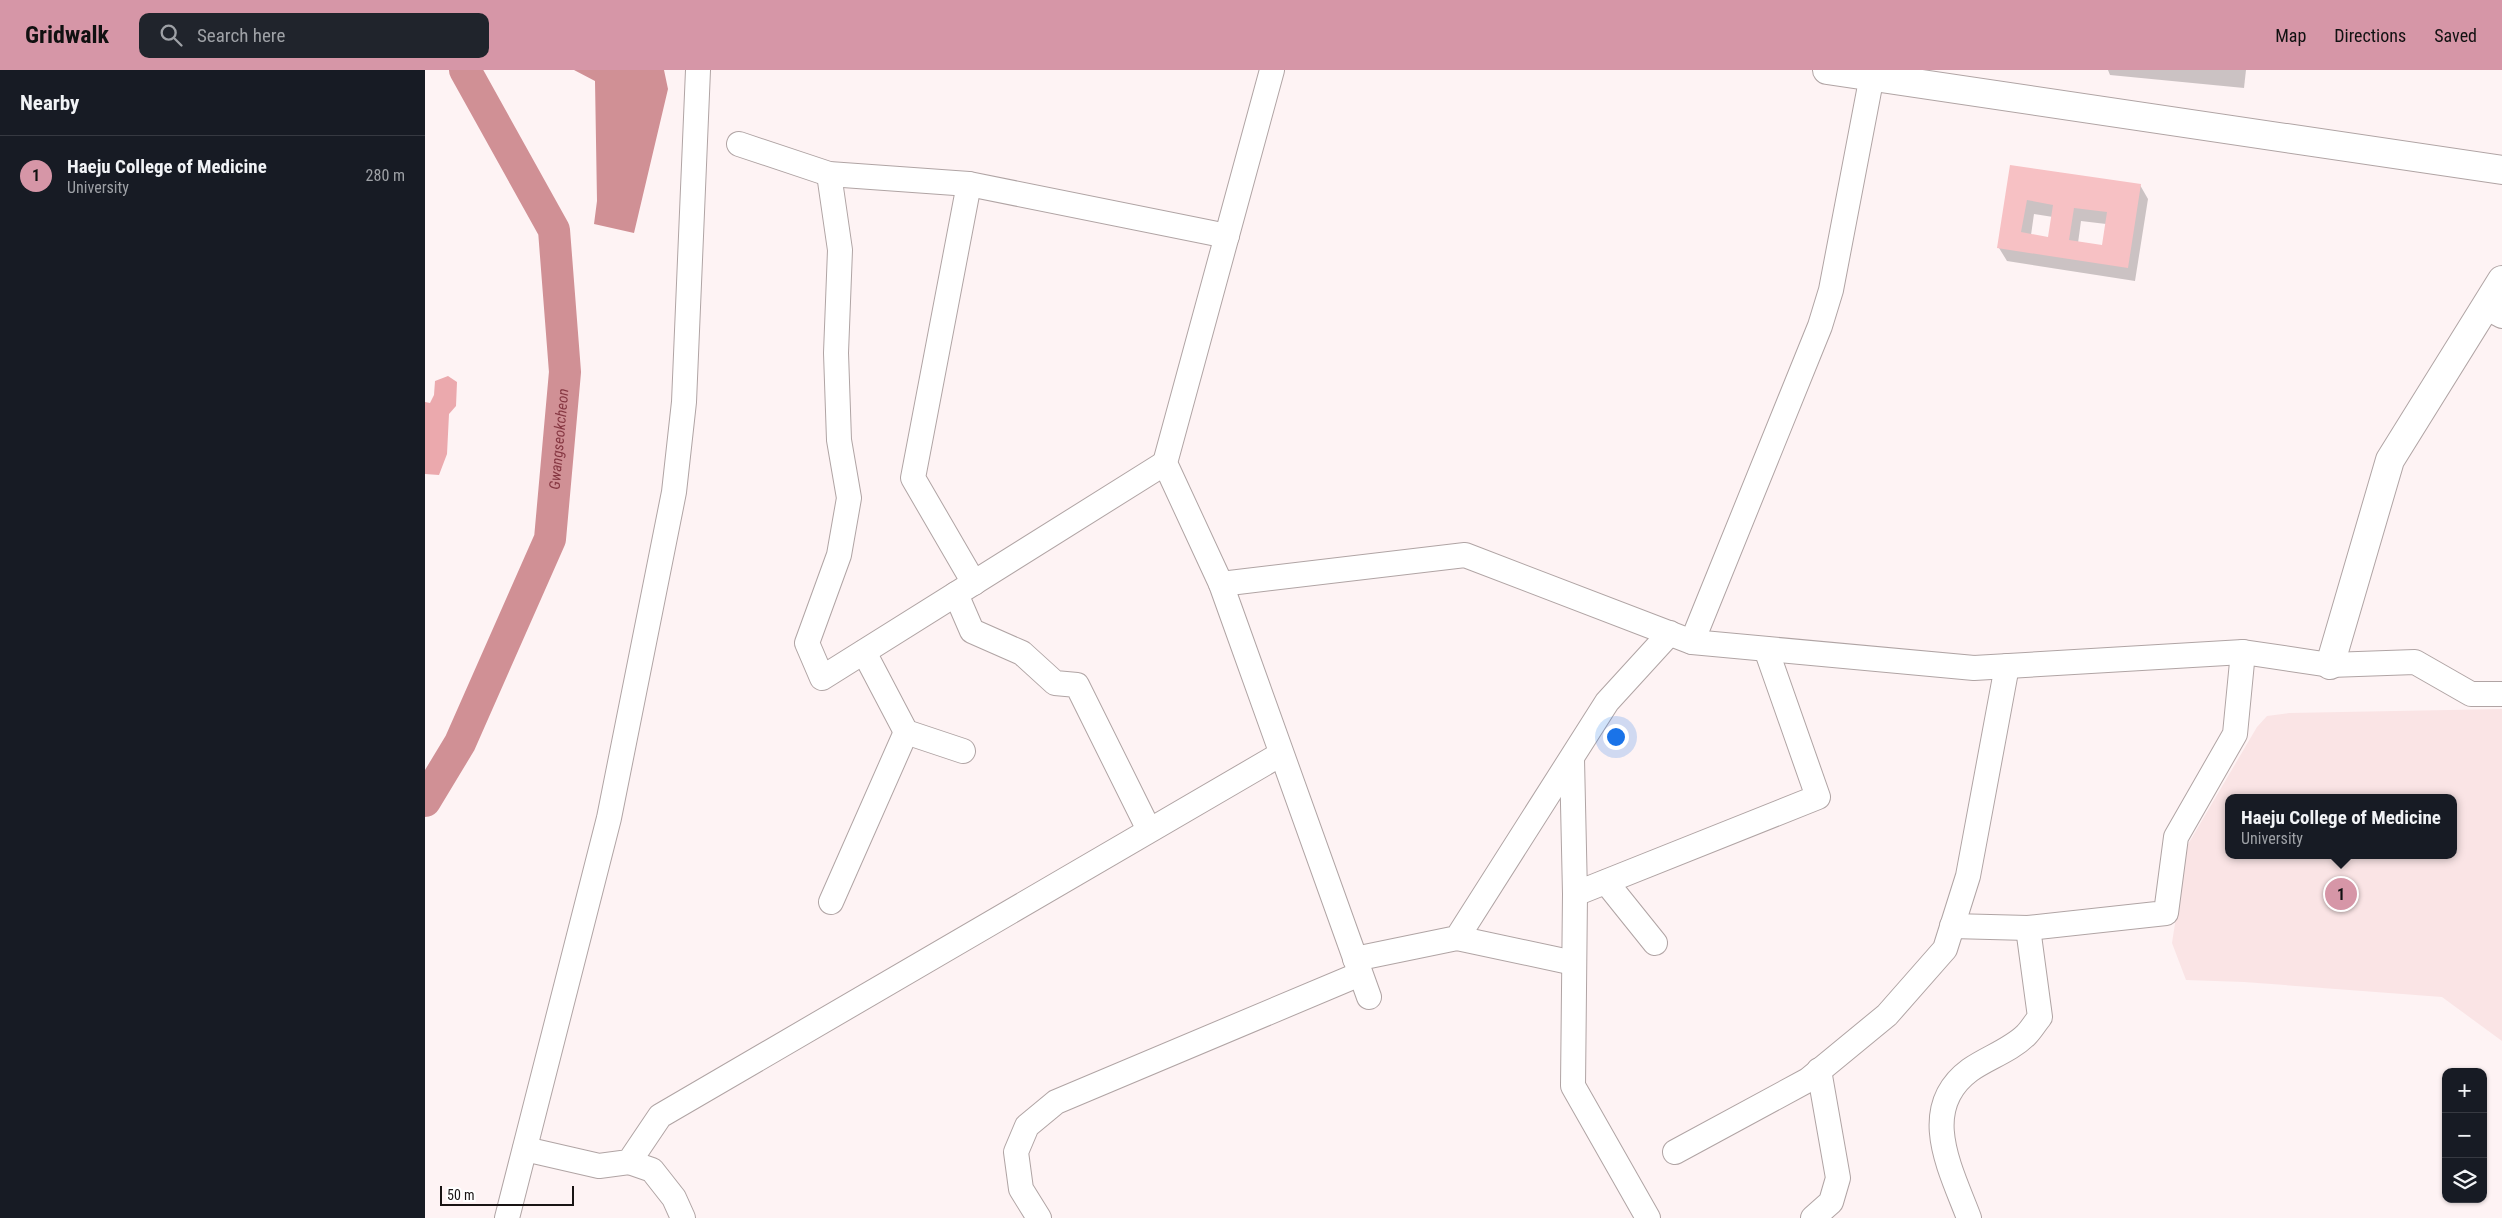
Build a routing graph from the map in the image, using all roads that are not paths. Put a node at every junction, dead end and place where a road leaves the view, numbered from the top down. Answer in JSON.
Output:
{"nodes":[{"id":1,"x":698,"y":70,"type":"edge"},
{"id":2,"x":1272,"y":70,"type":"edge"},
{"id":3,"x":1827,"y":70,"type":"edge"},
{"id":4,"x":1872,"y":74,"type":"edge"},
{"id":5,"x":739,"y":144,"type":"dead end"},
{"id":6,"x":2502,"y":170,"type":"edge"},
{"id":7,"x":829,"y":174,"type":"junction"},
{"id":8,"x":969,"y":184,"type":"junction"},
{"id":9,"x":1227,"y":236,"type":"junction"},
{"id":10,"x":2502,"y":280,"type":"edge"},
{"id":11,"x":2493,"y":311,"type":"edge"},
{"id":12,"x":1165,"y":463,"type":"junction"},
{"id":13,"x":1221,"y":584,"type":"junction"},
{"id":14,"x":965,"y":589,"type":"junction"},
{"id":15,"x":1670,"y":633,"type":"junction"},
{"id":16,"x":1692,"y":642,"type":"junction"},
{"id":17,"x":1766,"y":648,"type":"junction"},
{"id":18,"x":863,"y":652,"type":"junction"},
{"id":19,"x":2243,"y":652,"type":"junction"},
{"id":20,"x":2329,"y":665,"type":"junction"},
{"id":21,"x":2007,"y":666,"type":"junction"},
{"id":22,"x":2502,"y":694,"type":"edge"},
{"id":23,"x":906,"y":732,"type":"junction"},
{"id":24,"x":963,"y":751,"type":"dead end"},
{"id":25,"x":1281,"y":754,"type":"junction"},
{"id":26,"x":1572,"y":759,"type":"junction"},
{"id":27,"x":1149,"y":830,"type":"junction"},
{"id":28,"x":1605,"y":882,"type":"junction"},
{"id":29,"x":1575,"y":894,"type":"junction"},
{"id":30,"x":831,"y":902,"type":"dead end"},
{"id":31,"x":1952,"y":926,"type":"junction"},
{"id":32,"x":2028,"y":928,"type":"junction"},
{"id":33,"x":1457,"y":938,"type":"junction"},
{"id":34,"x":1655,"y":943,"type":"dead end"},
{"id":35,"x":1574,"y":963,"type":"junction"},
{"id":36,"x":1358,"y":967,"type":"junction"},
{"id":37,"x":1369,"y":997,"type":"dead end"},
{"id":38,"x":1819,"y":1070,"type":"junction"},
{"id":39,"x":525,"y":1149,"type":"junction"},
{"id":40,"x":1675,"y":1152,"type":"dead end"},
{"id":41,"x":629,"y":1162,"type":"junction"},
{"id":42,"x":507,"y":1218,"type":"edge"},
{"id":43,"x":683,"y":1218,"type":"edge"},
{"id":44,"x":1039,"y":1218,"type":"edge"},
{"id":45,"x":1648,"y":1218,"type":"edge"},
{"id":46,"x":1813,"y":1218,"type":"edge"},
{"id":47,"x":1969,"y":1218,"type":"edge"}],
"edges":[{"from":1,"to":39,"type":"street"},
{"from":2,"to":9,"type":"street"},
{"from":3,"to":4,"type":"main road"},
{"from":4,"to":6,"type":"main road"},
{"from":4,"to":16,"type":"street"},
{"from":5,"to":7,"type":"street"},
{"from":7,"to":8,"type":"street"},
{"from":7,"to":18,"type":"street"},
{"from":8,"to":9,"type":"street"},
{"from":8,"to":14,"type":"street"},
{"from":9,"to":12,"type":"street"},
{"from":10,"to":11,"type":"main road"},
{"from":11,"to":20,"type":"main road"},
{"from":12,"to":13,"type":"street"},
{"from":12,"to":14,"type":"street"},
{"from":13,"to":15,"type":"street"},
{"from":13,"to":25,"type":"street"},
{"from":14,"to":18,"type":"street"},
{"from":14,"to":27,"type":"street"},
{"from":15,"to":16,"type":"street"},
{"from":15,"to":26,"type":"street"},
{"from":16,"to":17,"type":"street"},
{"from":17,"to":21,"type":"street"},
{"from":17,"to":28,"type":"street"},
{"from":18,"to":23,"type":"street"},
{"from":19,"to":20,"type":"street"},
{"from":19,"to":21,"type":"street"},
{"from":19,"to":32,"type":"street"},
{"from":20,"to":22,"type":"street"},
{"from":21,"to":31,"type":"street"},
{"from":23,"to":24,"type":"street"},
{"from":23,"to":30,"type":"street"},
{"from":25,"to":27,"type":"street"},
{"from":25,"to":36,"type":"street"},
{"from":26,"to":29,"type":"street"},
{"from":26,"to":33,"type":"street"},
{"from":27,"to":41,"type":"street"},
{"from":28,"to":29,"type":"street"},
{"from":28,"to":34,"type":"street"},
{"from":29,"to":35,"type":"street"},
{"from":31,"to":32,"type":"street"},
{"from":31,"to":38,"type":"street"},
{"from":32,"to":47,"type":"street"},
{"from":33,"to":35,"type":"street"},
{"from":33,"to":36,"type":"street"},
{"from":35,"to":45,"type":"street"},
{"from":36,"to":37,"type":"street"},
{"from":36,"to":44,"type":"street"},
{"from":38,"to":40,"type":"street"},
{"from":38,"to":46,"type":"street"},
{"from":39,"to":41,"type":"street"},
{"from":39,"to":42,"type":"street"},
{"from":41,"to":43,"type":"street"}]}
